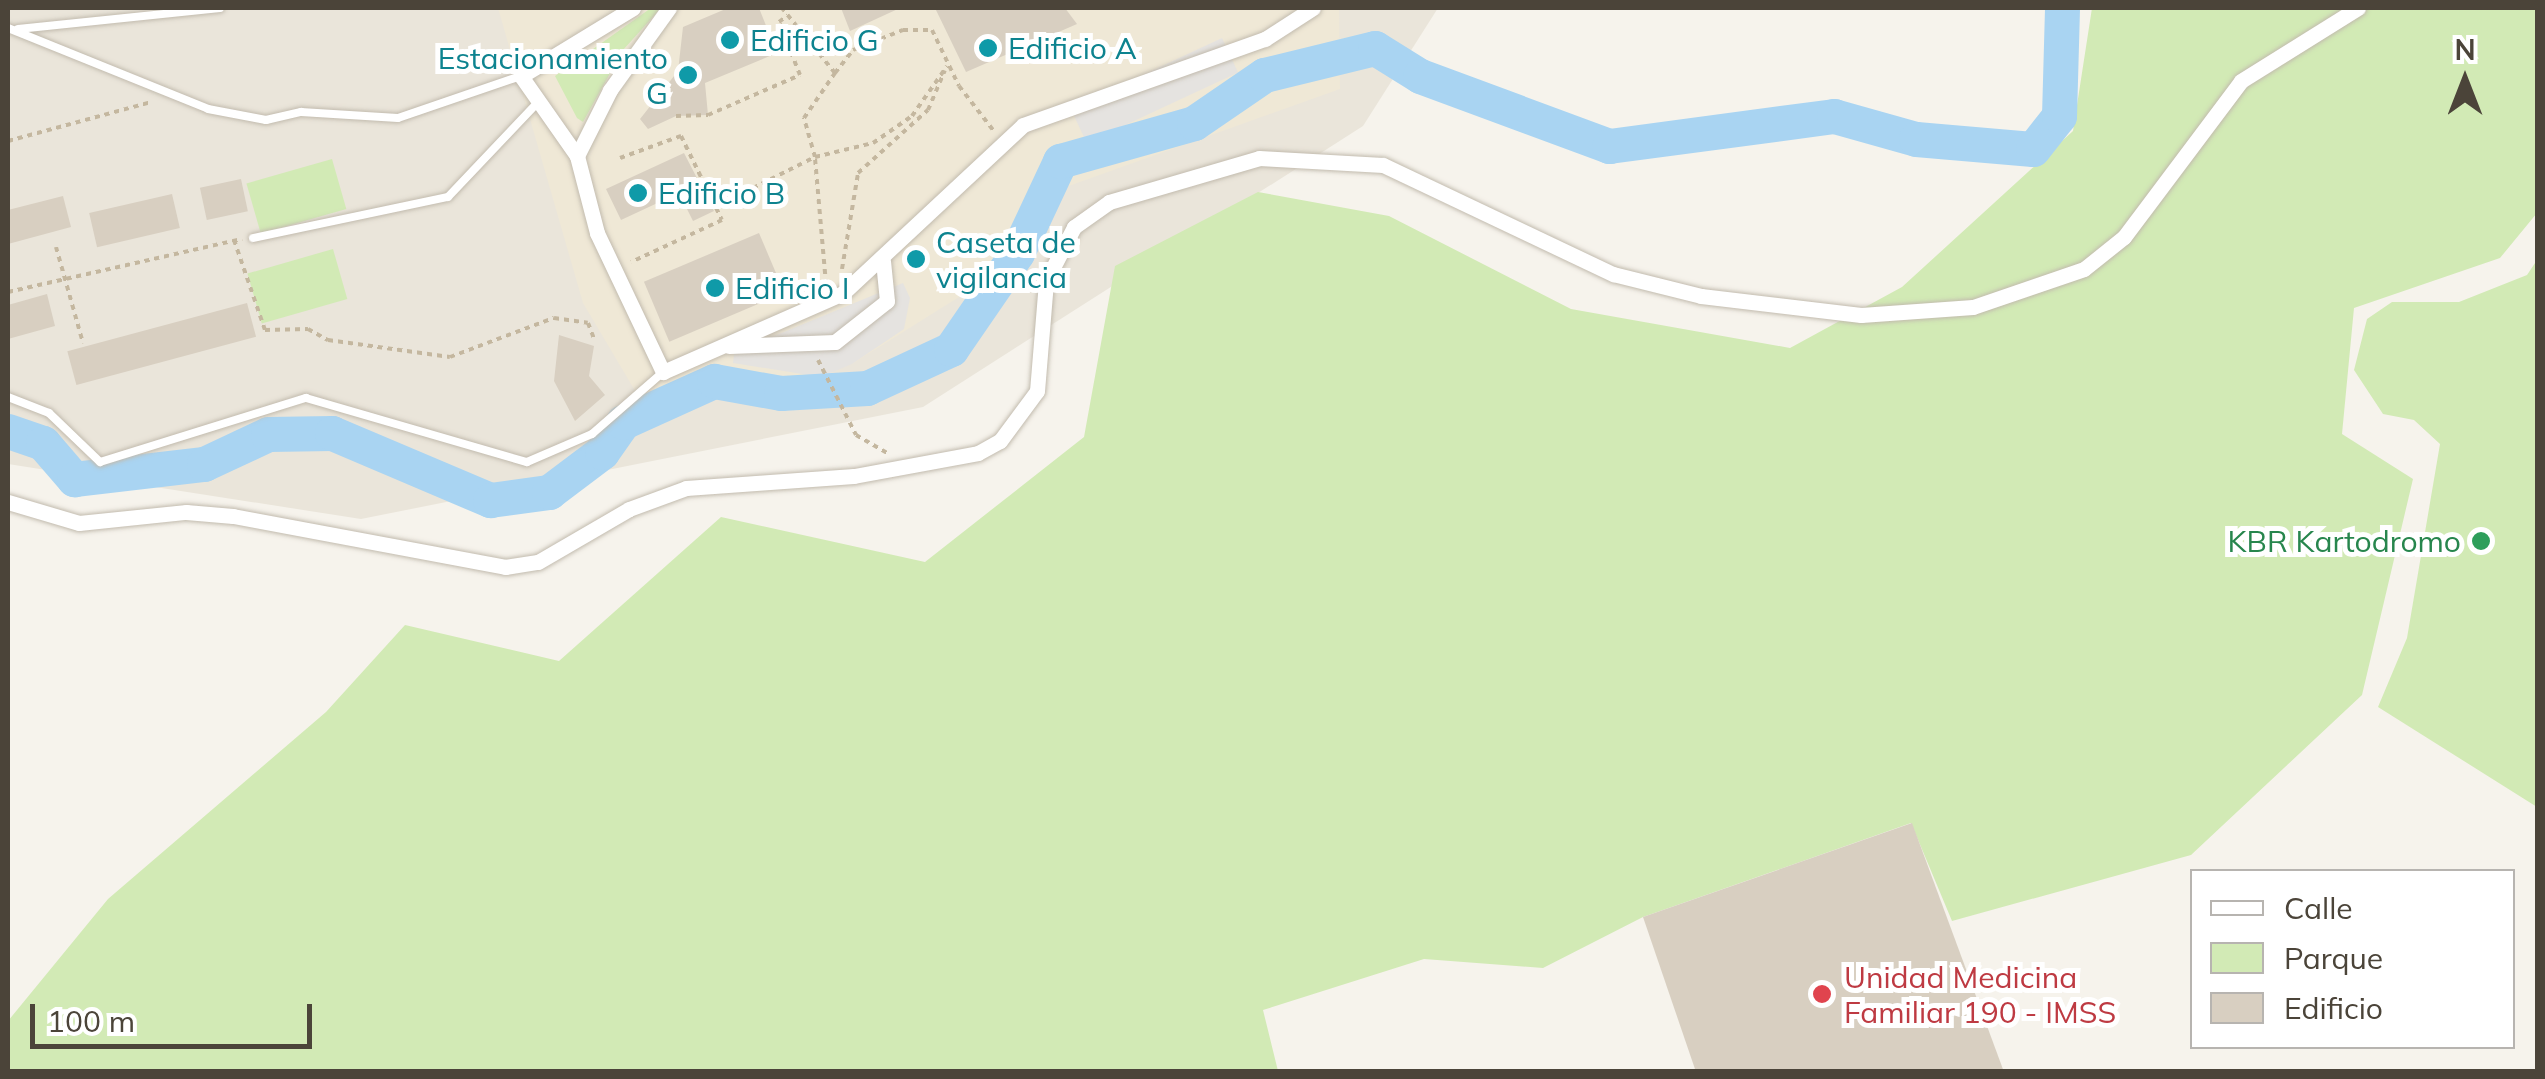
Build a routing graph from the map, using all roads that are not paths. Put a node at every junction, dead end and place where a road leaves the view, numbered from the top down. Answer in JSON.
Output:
{"nodes":[{"id":1,"x":220,"y":8,"type":"edge"},
{"id":2,"x":633,"y":8,"type":"edge"},
{"id":3,"x":669,"y":8,"type":"edge"},
{"id":4,"x":1313,"y":8,"type":"edge"},
{"id":5,"x":2358,"y":8,"type":"edge"},
{"id":6,"x":10,"y":29,"type":"edge"},
{"id":7,"x":521,"y":76,"type":"junction"},
{"id":8,"x":539,"y":101,"type":"junction"},
{"id":9,"x":578,"y":156,"type":"junction"},
{"id":10,"x":253,"y":238,"type":"road end"},
{"id":11,"x":883,"y":261,"type":"junction"},
{"id":12,"x":715,"y":346,"type":"junction"},
{"id":13,"x":664,"y":372,"type":"junction"},
{"id":14,"x":8,"y":396,"type":"edge"},
{"id":15,"x":8,"y":502,"type":"edge"}],
"edges":[{"from":1,"to":6,"type":"lane"},
{"from":2,"to":7,"type":"street"},
{"from":3,"to":9,"type":"street"},
{"from":4,"to":11,"type":"street"},
{"from":5,"to":15,"type":"street"},
{"from":6,"to":7,"type":"lane"},
{"from":7,"to":8,"type":"street"},
{"from":8,"to":9,"type":"street"},
{"from":8,"to":10,"type":"lane"},
{"from":9,"to":13,"type":"street"},
{"from":11,"to":12,"type":"street"},
{"from":11,"to":12,"type":"street"},
{"from":12,"to":13,"type":"street"},
{"from":13,"to":14,"type":"lane"}]}
